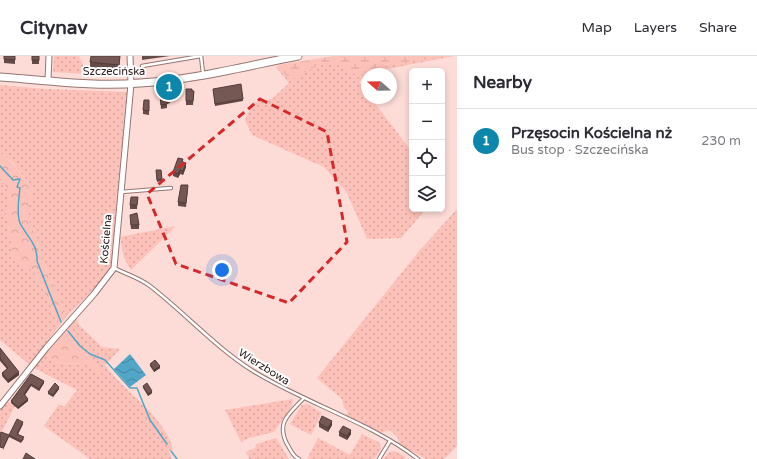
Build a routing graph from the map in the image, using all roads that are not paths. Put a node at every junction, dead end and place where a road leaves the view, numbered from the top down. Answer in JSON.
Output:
{"nodes":[{"id":1,"x":49,"y":56,"type":"edge"},
{"id":2,"x":130,"y":56,"type":"edge"},
{"id":3,"x":201,"y":56,"type":"edge"},
{"id":4,"x":298,"y":56,"type":"edge"},
{"id":5,"x":142,"y":66,"type":"dead end"},
{"id":6,"x":203,"y":74,"type":"junction"},
{"id":7,"x":0,"y":77,"type":"edge"},
{"id":8,"x":48,"y":80,"type":"junction"},
{"id":9,"x":131,"y":84,"type":"junction"},
{"id":10,"x":171,"y":188,"type":"dead end"},
{"id":11,"x":120,"y":192,"type":"junction"},
{"id":12,"x":114,"y":268,"type":"junction"},
{"id":13,"x":304,"y":398,"type":"junction"},
{"id":14,"x":0,"y":406,"type":"edge"},
{"id":15,"x":390,"y":441,"type":"junction"},
{"id":16,"x":299,"y":459,"type":"edge"},
{"id":17,"x":379,"y":459,"type":"edge"},
{"id":18,"x":418,"y":459,"type":"edge"}],
"edges":[{"from":1,"to":8,"type":"street"},
{"from":2,"to":9,"type":"street","name":"Kościelna"},
{"from":3,"to":5,"type":"lane"},
{"from":3,"to":6,"type":"lane"},
{"from":4,"to":6,"type":"street","name":"Szczecińska"},
{"from":6,"to":9,"type":"street","name":"Szczecińska"},
{"from":7,"to":8,"type":"street","name":"Szczecińska"},
{"from":8,"to":9,"type":"street","name":"Szczecińska"},
{"from":9,"to":11,"type":"street","name":"Kościelna"},
{"from":10,"to":11,"type":"lane"},
{"from":11,"to":12,"type":"street","name":"Kościelna"},
{"from":12,"to":13,"type":"lane","name":"Wierzbowa"},
{"from":12,"to":14,"type":"street","name":"Kościelna"},
{"from":13,"to":15,"type":"lane","name":"Wierzbowa"},
{"from":13,"to":16,"type":"lane"},
{"from":15,"to":17,"type":"lane"},
{"from":15,"to":18,"type":"lane","name":"Wierzbowa"}]}
